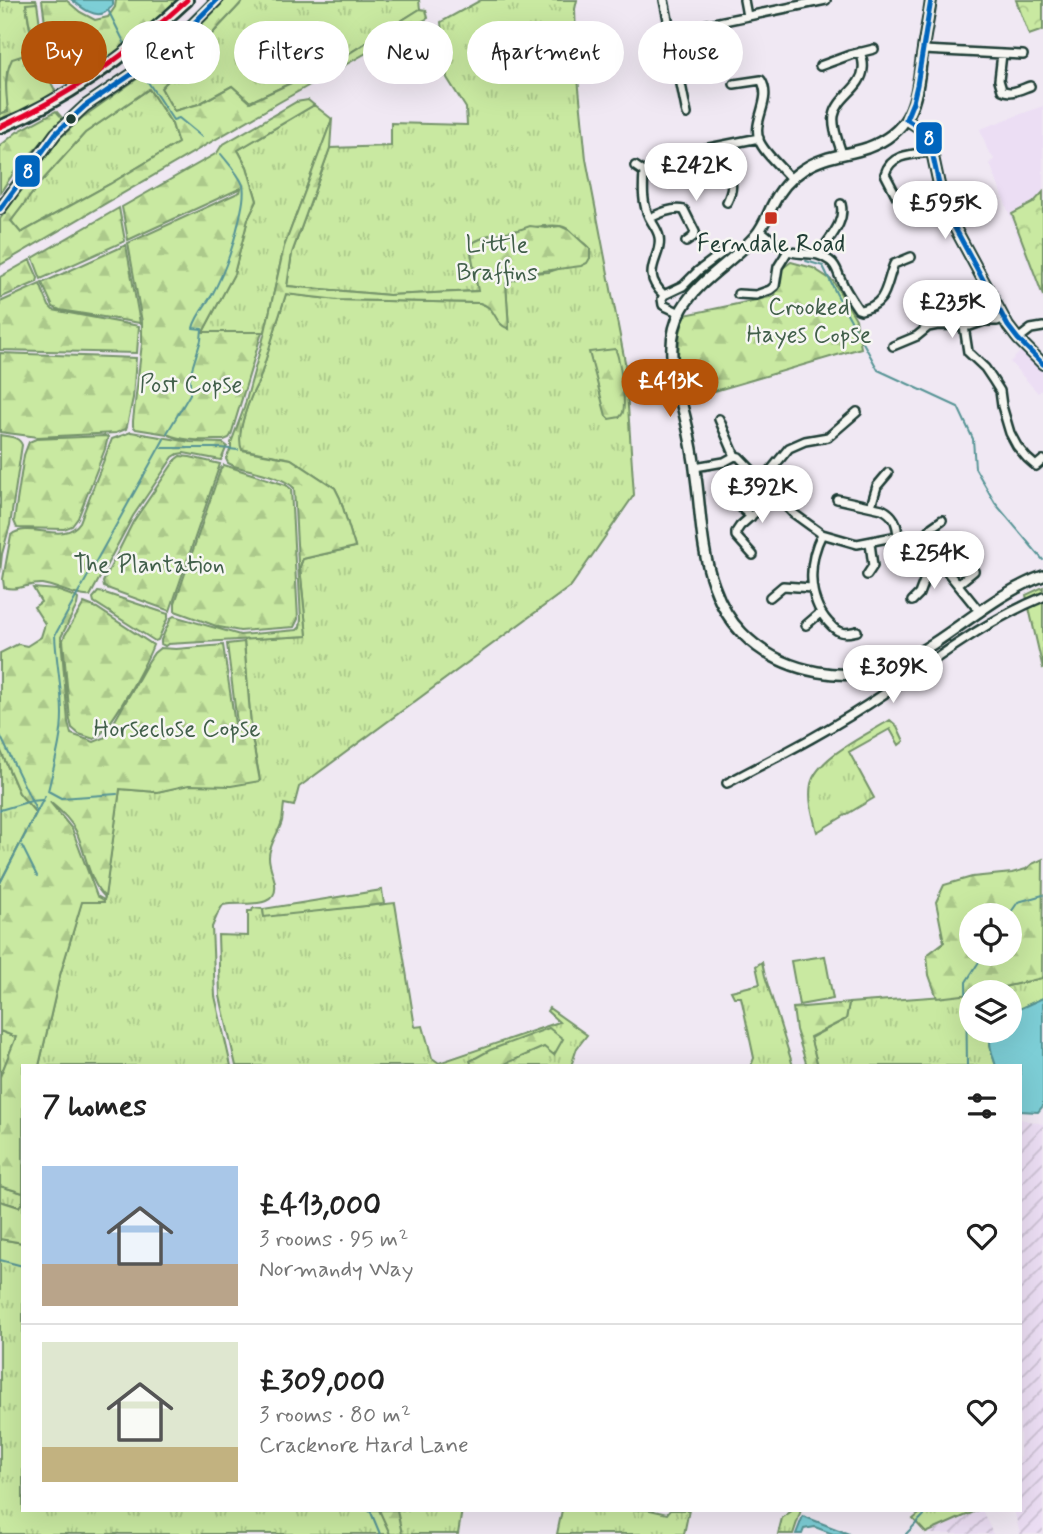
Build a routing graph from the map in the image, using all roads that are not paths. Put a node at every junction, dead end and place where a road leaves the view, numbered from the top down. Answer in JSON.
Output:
{"nodes":[{"id":1,"x":187,"y":0,"type":"edge"},
{"id":2,"x":217,"y":0,"type":"edge"},
{"id":3,"x":664,"y":0,"type":"edge"},
{"id":4,"x":744,"y":0,"type":"edge"},
{"id":5,"x":781,"y":0,"type":"edge"},
{"id":6,"x":826,"y":0,"type":"edge"},
{"id":7,"x":931,"y":0,"type":"edge"},
{"id":8,"x":783,"y":9,"type":"junction"},
{"id":9,"x":747,"y":16,"type":"junction"},
{"id":10,"x":668,"y":21,"type":"edge"},
{"id":11,"x":723,"y":21,"type":"edge"},
{"id":12,"x":874,"y":49,"type":"dead end"},
{"id":13,"x":923,"y":50,"type":"junction"},
{"id":14,"x":860,"y":52,"type":"junction"},
{"id":15,"x":1002,"y":54,"type":"junction"},
{"id":16,"x":1023,"y":55,"type":"dead end"},
{"id":17,"x":820,"y":66,"type":"dead end"},
{"id":18,"x":743,"y":82,"type":"edge"},
{"id":19,"x":681,"y":84,"type":"edge"},
{"id":20,"x":1030,"y":86,"type":"dead end"},
{"id":21,"x":688,"y":114,"type":"dead end"},
{"id":22,"x":906,"y":119,"type":"junction"},
{"id":23,"x":0,"y":127,"type":"edge"},
{"id":24,"x":759,"y":138,"type":"junction"},
{"id":25,"x":720,"y":146,"type":"junction"},
{"id":26,"x":932,"y":152,"type":"junction"},
{"id":27,"x":684,"y":153,"type":"dead end"},
{"id":28,"x":842,"y":155,"type":"junction"},
{"id":29,"x":635,"y":166,"type":"dead end"},
{"id":30,"x":653,"y":166,"type":"dead end"},
{"id":31,"x":644,"y":172,"type":"junction"},
{"id":32,"x":791,"y":179,"type":"junction"},
{"id":33,"x":897,"y":197,"type":"dead end"},
{"id":34,"x":727,"y":202,"type":"dead end"},
{"id":35,"x":841,"y":204,"type":"dead end"},
{"id":36,"x":0,"y":209,"type":"edge"},
{"id":37,"x":650,"y":218,"type":"junction"},
{"id":38,"x":760,"y":230,"type":"junction"},
{"id":39,"x":687,"y":242,"type":"dead end"},
{"id":40,"x":730,"y":247,"type":"dead end"},
{"id":41,"x":788,"y":250,"type":"junction"},
{"id":42,"x":819,"y":255,"type":"junction"},
{"id":43,"x":911,"y":257,"type":"dead end"},
{"id":44,"x":738,"y":294,"type":"dead end"},
{"id":45,"x":664,"y":295,"type":"junction"},
{"id":46,"x":680,"y":313,"type":"junction"},
{"id":47,"x":1004,"y":318,"type":"junction"},
{"id":48,"x":964,"y":326,"type":"junction"},
{"id":49,"x":1043,"y":327,"type":"edge"},
{"id":50,"x":1018,"y":339,"type":"junction"},
{"id":51,"x":893,"y":346,"type":"dead end"},
{"id":52,"x":1043,"y":364,"type":"edge"},
{"id":53,"x":857,"y":412,"type":"dead end"},
{"id":54,"x":719,"y":419,"type":"dead end"},
{"id":55,"x":735,"y":456,"type":"junction"},
{"id":56,"x":1043,"y":460,"type":"edge"},
{"id":57,"x":695,"y":467,"type":"junction"},
{"id":58,"x":888,"y":472,"type":"dead end"},
{"id":59,"x":760,"y":480,"type":"junction"},
{"id":60,"x":729,"y":496,"type":"dead end"},
{"id":61,"x":774,"y":496,"type":"junction"},
{"id":62,"x":837,"y":499,"type":"dead end"},
{"id":63,"x":871,"y":506,"type":"junction"},
{"id":64,"x":751,"y":517,"type":"junction"},
{"id":65,"x":943,"y":520,"type":"dead end"},
{"id":66,"x":822,"y":534,"type":"junction"},
{"id":67,"x":898,"y":536,"type":"junction"},
{"id":68,"x":870,"y":542,"type":"junction"},
{"id":69,"x":920,"y":542,"type":"junction"},
{"id":70,"x":753,"y":555,"type":"dead end"},
{"id":71,"x":941,"y":563,"type":"junction"},
{"id":72,"x":974,"y":571,"type":"dead end"},
{"id":73,"x":867,"y":575,"type":"dead end"},
{"id":74,"x":1043,"y":576,"type":"edge"},
{"id":75,"x":958,"y":584,"type":"junction"},
{"id":76,"x":812,"y":588,"type":"junction"},
{"id":77,"x":770,"y":597,"type":"dead end"},
{"id":78,"x":1043,"y":597,"type":"edge"},
{"id":79,"x":912,"y":601,"type":"dead end"},
{"id":80,"x":820,"y":612,"type":"junction"},
{"id":81,"x":980,"y":612,"type":"junction"},
{"id":82,"x":806,"y":625,"type":"dead end"},
{"id":83,"x":857,"y":631,"type":"dead end"},
{"id":84,"x":727,"y":783,"type":"dead end"}],
"edges":[{"from":1,"to":23,"type":"main road"},
{"from":2,"to":36,"type":"street"},
{"from":3,"to":10,"type":"street"},
{"from":4,"to":9,"type":"street"},
{"from":5,"to":8,"type":"street"},
{"from":6,"to":8,"type":"street"},
{"from":7,"to":13,"type":"street"},
{"from":8,"to":9,"type":"street"},
{"from":9,"to":11,"type":"street"},
{"from":12,"to":14,"type":"street"},
{"from":13,"to":15,"type":"street"},
{"from":13,"to":22,"type":"street"},
{"from":14,"to":17,"type":"street"},
{"from":14,"to":28,"type":"street"},
{"from":15,"to":16,"type":"street"},
{"from":15,"to":20,"type":"street"},
{"from":18,"to":24,"type":"street"},
{"from":19,"to":21,"type":"street"},
{"from":22,"to":26,"type":"street"},
{"from":22,"to":28,"type":"street"},
{"from":24,"to":25,"type":"street"},
{"from":24,"to":32,"type":"street"},
{"from":25,"to":27,"type":"street"},
{"from":25,"to":34,"type":"street"},
{"from":26,"to":33,"type":"street"},
{"from":26,"to":47,"type":"street"},
{"from":28,"to":32,"type":"street"},
{"from":29,"to":31,"type":"street"},
{"from":30,"to":31,"type":"street"},
{"from":31,"to":37,"type":"street"},
{"from":32,"to":38,"type":"street"},
{"from":35,"to":42,"type":"street"},
{"from":37,"to":39,"type":"street"},
{"from":37,"to":45,"type":"street"},
{"from":38,"to":41,"type":"street"},
{"from":38,"to":46,"type":"street"},
{"from":40,"to":45,"type":"street"},
{"from":41,"to":42,"type":"street"},
{"from":41,"to":44,"type":"street"},
{"from":42,"to":43,"type":"street"},
{"from":45,"to":46,"type":"street"},
{"from":46,"to":57,"type":"street"},
{"from":47,"to":48,"type":"street"},
{"from":47,"to":50,"type":"street"},
{"from":48,"to":51,"type":"street"},
{"from":48,"to":56,"type":"street"},
{"from":49,"to":50,"type":"street"},
{"from":50,"to":52,"type":"street"},
{"from":53,"to":59,"type":"street"},
{"from":54,"to":55,"type":"street"},
{"from":55,"to":57,"type":"street"},
{"from":55,"to":59,"type":"street"},
{"from":57,"to":81,"type":"street"},
{"from":58,"to":63,"type":"street"},
{"from":59,"to":61,"type":"street"},
{"from":60,"to":64,"type":"street"},
{"from":61,"to":64,"type":"street"},
{"from":61,"to":66,"type":"street"},
{"from":62,"to":63,"type":"street"},
{"from":63,"to":67,"type":"street"},
{"from":64,"to":70,"type":"street"},
{"from":65,"to":69,"type":"street"},
{"from":66,"to":68,"type":"street"},
{"from":66,"to":76,"type":"street"},
{"from":67,"to":68,"type":"street"},
{"from":67,"to":69,"type":"street"},
{"from":68,"to":73,"type":"street"},
{"from":69,"to":71,"type":"street"},
{"from":71,"to":75,"type":"street"},
{"from":71,"to":79,"type":"street"},
{"from":72,"to":75,"type":"street"},
{"from":74,"to":81,"type":"street"},
{"from":75,"to":81,"type":"street"},
{"from":76,"to":77,"type":"street"},
{"from":76,"to":80,"type":"street"},
{"from":78,"to":84,"type":"street"},
{"from":80,"to":82,"type":"street"},
{"from":80,"to":83,"type":"street"}]}
